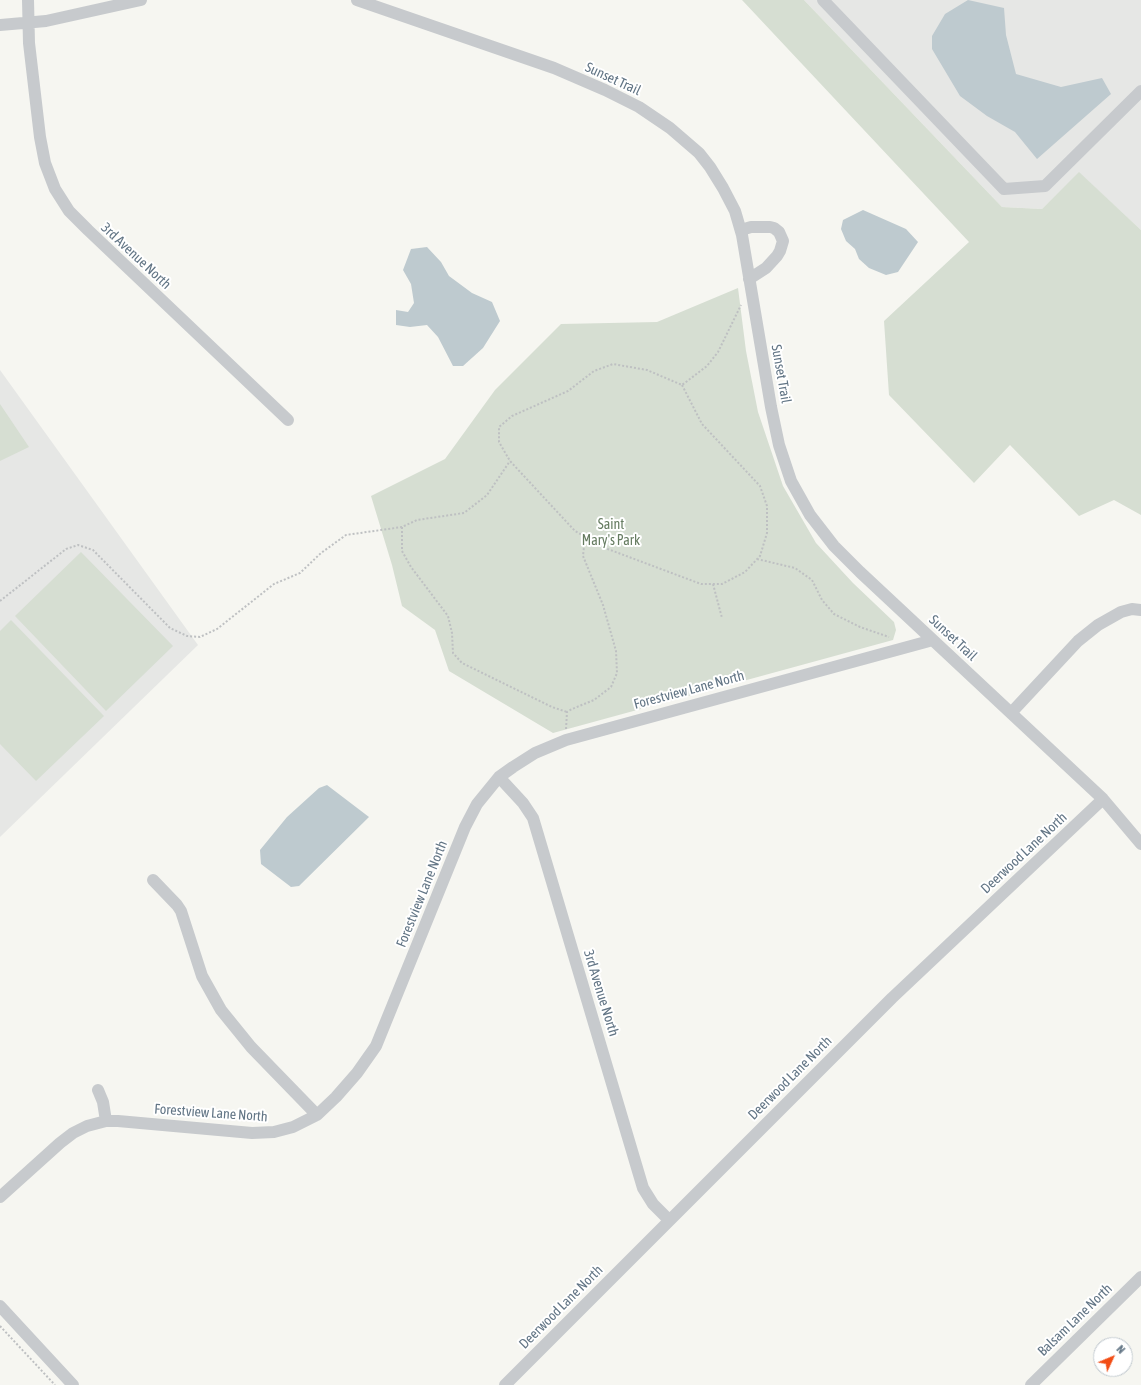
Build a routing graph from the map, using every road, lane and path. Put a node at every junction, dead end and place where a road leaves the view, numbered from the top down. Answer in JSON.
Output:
{"nodes":[{"id":1,"x":28,"y":0,"type":"edge"},
{"id":2,"x":141,"y":0,"type":"edge"},
{"id":3,"x":357,"y":0,"type":"edge"},
{"id":4,"x":823,"y":0,"type":"edge"},
{"id":5,"x":29,"y":22,"type":"junction"},
{"id":6,"x":0,"y":25,"type":"edge"},
{"id":7,"x":1141,"y":91,"type":"edge"},
{"id":8,"x":741,"y":230,"type":"junction"},
{"id":9,"x":749,"y":279,"type":"junction"},
{"id":10,"x":742,"y":302,"type":"dead end"},
{"id":11,"x":682,"y":384,"type":"junction"},
{"id":12,"x":288,"y":420,"type":"dead end"},
{"id":13,"x":510,"y":461,"type":"junction"},
{"id":14,"x":402,"y":527,"type":"junction"},
{"id":15,"x":585,"y":537,"type":"junction"},
{"id":16,"x":757,"y":559,"type":"junction"},
{"id":17,"x":714,"y":584,"type":"junction"},
{"id":18,"x":0,"y":601,"type":"edge"},
{"id":19,"x":1141,"y":610,"type":"edge"},
{"id":20,"x":722,"y":618,"type":"dead end"},
{"id":21,"x":889,"y":637,"type":"dead end"},
{"id":22,"x":933,"y":640,"type":"junction"},
{"id":23,"x":567,"y":712,"type":"junction"},
{"id":24,"x":1011,"y":713,"type":"junction"},
{"id":25,"x":566,"y":740,"type":"junction"},
{"id":26,"x":499,"y":777,"type":"junction"},
{"id":27,"x":1103,"y":799,"type":"junction"},
{"id":28,"x":1141,"y":844,"type":"edge"},
{"id":29,"x":153,"y":880,"type":"dead end"},
{"id":30,"x":98,"y":1090,"type":"dead end"},
{"id":31,"x":317,"y":1115,"type":"junction"},
{"id":32,"x":106,"y":1122,"type":"junction"},
{"id":33,"x":0,"y":1198,"type":"edge"},
{"id":34,"x":669,"y":1220,"type":"junction"},
{"id":35,"x":1141,"y":1277,"type":"edge"},
{"id":36,"x":0,"y":1306,"type":"edge"},
{"id":37,"x":0,"y":1326,"type":"edge"},
{"id":38,"x":54,"y":1385,"type":"edge"},
{"id":39,"x":73,"y":1385,"type":"edge"},
{"id":40,"x":505,"y":1385,"type":"edge"},
{"id":41,"x":1031,"y":1385,"type":"edge"}],
"edges":[{"from":1,"to":5,"type":"street","name":"3rd Avenue North"},
{"from":2,"to":5,"type":"street"},
{"from":3,"to":8,"type":"street","name":"Sunset Trail"},
{"from":4,"to":7,"type":"street"},
{"from":5,"to":6,"type":"street"},
{"from":5,"to":12,"type":"street","name":"3rd Avenue North"},
{"from":8,"to":9,"type":"street","name":"Sunset Trail"},
{"from":8,"to":9,"type":"street"},
{"from":9,"to":22,"type":"street","name":"Sunset Trail"},
{"from":10,"to":11,"type":"path"},
{"from":11,"to":13,"type":"path"},
{"from":11,"to":16,"type":"path"},
{"from":13,"to":14,"type":"path"},
{"from":13,"to":15,"type":"path"},
{"from":14,"to":18,"type":"path"},
{"from":14,"to":23,"type":"path"},
{"from":15,"to":17,"type":"path"},
{"from":15,"to":23,"type":"path"},
{"from":16,"to":17,"type":"path"},
{"from":16,"to":21,"type":"path"},
{"from":17,"to":20,"type":"path"},
{"from":19,"to":24,"type":"street"},
{"from":22,"to":24,"type":"street","name":"Sunset Trail"},
{"from":22,"to":25,"type":"street","name":"Forestview Lane North"},
{"from":23,"to":25,"type":"path"},
{"from":24,"to":27,"type":"street","name":"Sunset Trail"},
{"from":25,"to":26,"type":"street","name":"Forestview Lane North"},
{"from":26,"to":31,"type":"street","name":"Forestview Lane North"},
{"from":26,"to":34,"type":"street","name":"3rd Avenue North"},
{"from":27,"to":28,"type":"street","name":"Sunset Trail"},
{"from":27,"to":34,"type":"street","name":"Deerwood Lane North"},
{"from":29,"to":31,"type":"street"},
{"from":30,"to":32,"type":"street"},
{"from":31,"to":32,"type":"street","name":"Forestview Lane North"},
{"from":32,"to":33,"type":"street","name":"Forestview Lane North"},
{"from":34,"to":40,"type":"street","name":"Deerwood Lane North"},
{"from":35,"to":41,"type":"street","name":"Balsam Lane North"},
{"from":36,"to":39,"type":"street"},
{"from":37,"to":38,"type":"path"}]}
